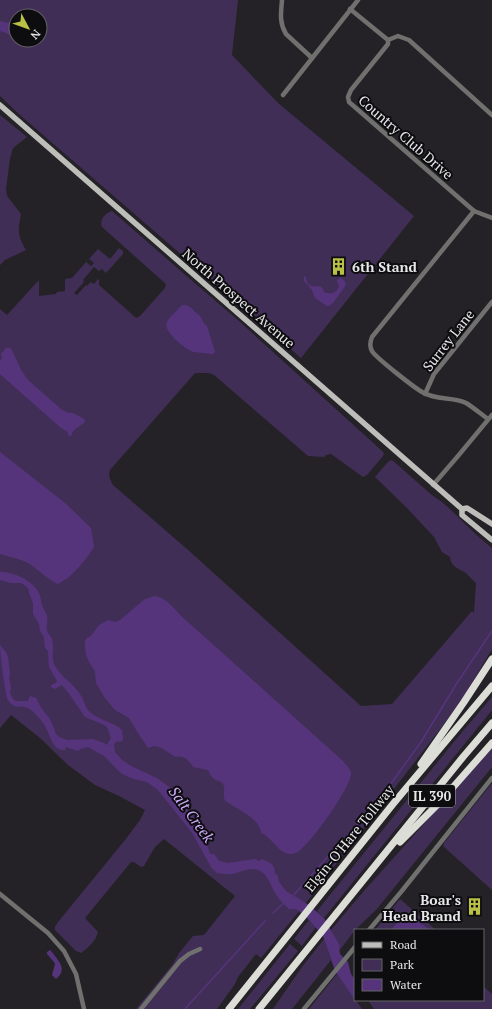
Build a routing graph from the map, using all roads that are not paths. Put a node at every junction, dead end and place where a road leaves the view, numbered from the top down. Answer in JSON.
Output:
{"nodes":[{"id":1,"x":282,"y":0,"type":"edge"},
{"id":2,"x":358,"y":0,"type":"edge"},
{"id":3,"x":350,"y":9,"type":"junction"},
{"id":4,"x":388,"y":40,"type":"junction"},
{"id":5,"x":312,"y":58,"type":"junction"},
{"id":6,"x":283,"y":95,"type":"dead end"},
{"id":7,"x":0,"y":105,"type":"edge"},
{"id":8,"x":492,"y":115,"type":"edge"},
{"id":9,"x":474,"y":211,"type":"junction"},
{"id":10,"x":492,"y":218,"type":"edge"},
{"id":11,"x":492,"y":302,"type":"edge"},
{"id":12,"x":425,"y":394,"type":"junction"},
{"id":13,"x":492,"y":415,"type":"edge"},
{"id":14,"x":488,"y":420,"type":"junction"},
{"id":15,"x":433,"y":484,"type":"junction"},
{"id":16,"x":462,"y":509,"type":"junction"},
{"id":17,"x":492,"y":524,"type":"edge"},
{"id":18,"x":492,"y":540,"type":"edge"},
{"id":19,"x":492,"y":659,"type":"edge"},
{"id":20,"x":492,"y":686,"type":"edge"},
{"id":21,"x":492,"y":723,"type":"edge"},
{"id":22,"x":492,"y":743,"type":"edge"},
{"id":23,"x":492,"y":778,"type":"edge"},
{"id":24,"x":393,"y":804,"type":"junction"},
{"id":25,"x":372,"y":869,"type":"junction"},
{"id":26,"x":0,"y":894,"type":"edge"},
{"id":27,"x":370,"y":929,"type":"edge"},
{"id":28,"x":354,"y":948,"type":"edge"},
{"id":29,"x":200,"y":949,"type":"dead end"},
{"id":30,"x":84,"y":1009,"type":"edge"},
{"id":31,"x":141,"y":1009,"type":"edge"},
{"id":32,"x":229,"y":1009,"type":"edge"},
{"id":33,"x":259,"y":1009,"type":"edge"},
{"id":34,"x":304,"y":1009,"type":"edge"}],
"edges":[{"from":1,"to":5,"type":"street"},
{"from":2,"to":3,"type":"street"},
{"from":3,"to":4,"type":"street"},
{"from":3,"to":5,"type":"street"},
{"from":4,"to":8,"type":"street"},
{"from":4,"to":9,"type":"street","name":"Country Club Drive"},
{"from":5,"to":6,"type":"street"},
{"from":7,"to":15,"type":"main road","name":"North Prospect Avenue"},
{"from":9,"to":10,"type":"street","name":"Country Club Drive"},
{"from":9,"to":12,"type":"street"},
{"from":11,"to":12,"type":"street","name":"Surrey Lane"},
{"from":12,"to":14,"type":"street"},
{"from":13,"to":14,"type":"street"},
{"from":14,"to":15,"type":"street"},
{"from":15,"to":16,"type":"main road","name":"North Prospect Avenue"},
{"from":16,"to":17,"type":"main road","name":"North Prospect Avenue"},
{"from":16,"to":18,"type":"main road","name":"North Prospect Avenue"},
{"from":19,"to":24,"type":"highway"},
{"from":20,"to":24,"type":"highway","name":"Elgin-O'Hare Tollway","number":"IL 390"},
{"from":21,"to":25,"type":"highway","number":"IL 390"},
{"from":22,"to":25,"type":"highway"},
{"from":23,"to":27,"type":"street"},
{"from":24,"to":32,"type":"highway","name":"Elgin-O'Hare Tollway","number":"IL 390"},
{"from":25,"to":33,"type":"highway","number":"IL 390"},
{"from":26,"to":30,"type":"street"},
{"from":28,"to":34,"type":"street"},
{"from":29,"to":31,"type":"street"}]}
